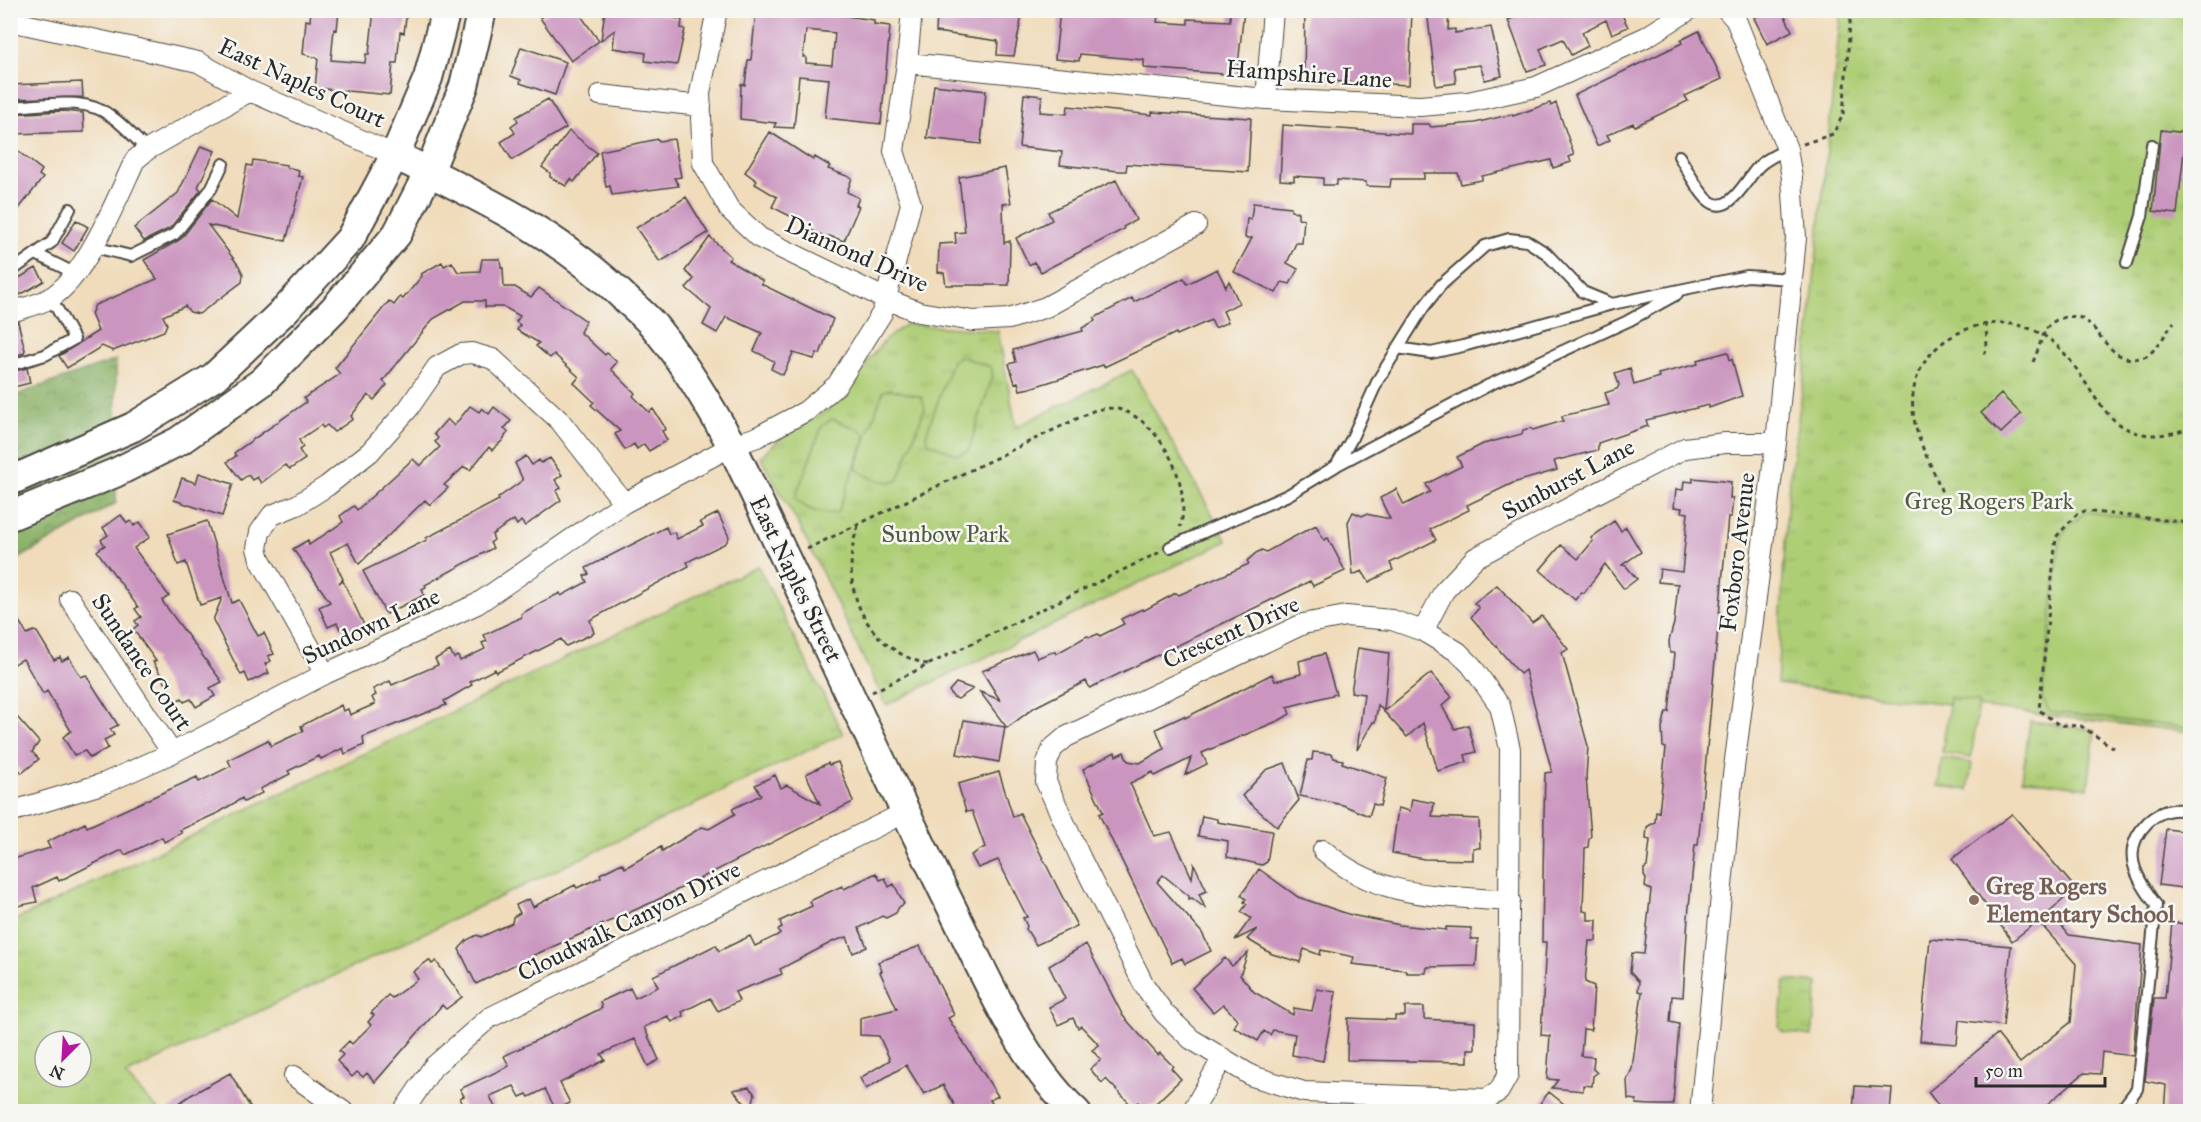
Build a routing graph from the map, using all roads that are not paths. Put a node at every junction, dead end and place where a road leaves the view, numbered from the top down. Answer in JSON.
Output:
{"nodes":[{"id":1,"x":446,"y":10,"type":"edge"},
{"id":2,"x":482,"y":10,"type":"edge"},
{"id":3,"x":717,"y":10,"type":"edge"},
{"id":4,"x":912,"y":10,"type":"edge"},
{"id":5,"x":1273,"y":10,"type":"edge"},
{"id":6,"x":1689,"y":10,"type":"edge"},
{"id":7,"x":1727,"y":10,"type":"edge"},
{"id":8,"x":10,"y":21,"type":"edge"},
{"id":9,"x":908,"y":63,"type":"junction"},
{"id":10,"x":250,"y":91,"type":"junction"},
{"id":11,"x":600,"y":95,"type":"dead end"},
{"id":12,"x":1266,"y":99,"type":"junction"},
{"id":13,"x":700,"y":105,"type":"junction"},
{"id":14,"x":10,"y":107,"type":"edge"},
{"id":15,"x":2152,"y":145,"type":"dead end"},
{"id":16,"x":1787,"y":149,"type":"junction"},
{"id":17,"x":147,"y":150,"type":"junction"},
{"id":18,"x":395,"y":155,"type":"junction"},
{"id":19,"x":1678,"y":156,"type":"dead end"},
{"id":20,"x":223,"y":164,"type":"dead end"},
{"id":21,"x":429,"y":172,"type":"junction"},
{"id":22,"x":70,"y":209,"type":"dead end"},
{"id":23,"x":1196,"y":225,"type":"dead end"},
{"id":24,"x":94,"y":247,"type":"junction"},
{"id":25,"x":36,"y":254,"type":"junction"},
{"id":26,"x":2127,"y":263,"type":"dead end"},
{"id":27,"x":10,"y":272,"type":"edge"},
{"id":28,"x":74,"y":273,"type":"junction"},
{"id":29,"x":1791,"y":279,"type":"junction"},
{"id":30,"x":1688,"y":288,"type":"junction"},
{"id":31,"x":51,"y":298,"type":"junction"},
{"id":32,"x":886,"y":299,"type":"junction"},
{"id":33,"x":1612,"y":304,"type":"junction"},
{"id":34,"x":10,"y":312,"type":"edge"},
{"id":35,"x":1397,"y":348,"type":"junction"},
{"id":36,"x":11,"y":365,"type":"edge"},
{"id":37,"x":1776,"y":443,"type":"junction"},
{"id":38,"x":732,"y":446,"type":"junction"},
{"id":39,"x":1336,"y":466,"type":"junction"},
{"id":40,"x":10,"y":481,"type":"edge"},
{"id":41,"x":624,"y":503,"type":"junction"},
{"id":42,"x":10,"y":516,"type":"edge"},
{"id":43,"x":1170,"y":547,"type":"road end"},
{"id":44,"x":70,"y":599,"type":"dead end"},
{"id":45,"x":1423,"y":631,"type":"junction"},
{"id":46,"x":325,"y":674,"type":"junction"},
{"id":47,"x":172,"y":753,"type":"junction"},
{"id":48,"x":2190,"y":811,"type":"edge"},
{"id":49,"x":10,"y":812,"type":"edge"},
{"id":50,"x":906,"y":812,"type":"junction"},
{"id":51,"x":1323,"y":850,"type":"dead end"},
{"id":52,"x":1510,"y":901,"type":"junction"},
{"id":53,"x":1222,"y":1059,"type":"junction"},
{"id":54,"x":294,"y":1076,"type":"dead end"},
{"id":55,"x":2122,"y":1109,"type":"dead end"},
{"id":56,"x":344,"y":1112,"type":"edge"},
{"id":57,"x":403,"y":1112,"type":"edge"},
{"id":58,"x":1076,"y":1112,"type":"edge"},
{"id":59,"x":1192,"y":1112,"type":"edge"},
{"id":60,"x":1700,"y":1112,"type":"edge"}],
"edges":[{"from":1,"to":18,"type":"main road"},
{"from":2,"to":21,"type":"main road"},
{"from":3,"to":13,"type":"street","name":"Diamond Drive"},
{"from":4,"to":9,"type":"street"},
{"from":5,"to":12,"type":"street"},
{"from":6,"to":12,"type":"street","name":"Hampshire Lane"},
{"from":7,"to":16,"type":"street","name":"Foxboro Avenue"},
{"from":8,"to":10,"type":"street","name":"East Naples Court"},
{"from":9,"to":12,"type":"street","name":"Hampshire Lane"},
{"from":9,"to":32,"type":"street","name":"Sundown Lane"},
{"from":10,"to":17,"type":"street"},
{"from":10,"to":18,"type":"street","name":"East Naples Court"},
{"from":11,"to":13,"type":"street"},
{"from":13,"to":32,"type":"street","name":"Diamond Drive"},
{"from":14,"to":17,"type":"lane"},
{"from":15,"to":26,"type":"lane"},
{"from":16,"to":19,"type":"lane"},
{"from":16,"to":29,"type":"street","name":"Foxboro Avenue"},
{"from":17,"to":24,"type":"street"},
{"from":18,"to":21,"type":"main road","name":"East Naples Street"},
{"from":18,"to":40,"type":"main road"},
{"from":20,"to":24,"type":"lane"},
{"from":21,"to":38,"type":"main road","name":"East Naples Street"},
{"from":21,"to":42,"type":"main road"},
{"from":22,"to":25,"type":"lane"},
{"from":23,"to":32,"type":"street","name":"Diamond Drive"},
{"from":24,"to":28,"type":"street"},
{"from":25,"to":27,"type":"lane"},
{"from":25,"to":28,"type":"lane"},
{"from":28,"to":31,"type":"street"},
{"from":29,"to":30,"type":"lane"},
{"from":29,"to":37,"type":"street","name":"Foxboro Avenue"},
{"from":30,"to":33,"type":"lane"},
{"from":30,"to":39,"type":"lane"},
{"from":31,"to":34,"type":"street"},
{"from":31,"to":36,"type":"lane"},
{"from":32,"to":38,"type":"street","name":"Sundown Lane"},
{"from":33,"to":35,"type":"lane"},
{"from":33,"to":35,"type":"lane"},
{"from":35,"to":39,"type":"lane"},
{"from":37,"to":45,"type":"street","name":"Sunburst Lane"},
{"from":37,"to":60,"type":"street","name":"Foxboro Avenue"},
{"from":38,"to":41,"type":"street","name":"Sundown Lane"},
{"from":38,"to":50,"type":"main road","name":"East Naples Street"},
{"from":39,"to":43,"type":"lane"},
{"from":41,"to":46,"type":"street","name":"Sundown Lane"},
{"from":41,"to":46,"type":"street"},
{"from":44,"to":47,"type":"street","name":"Sundance Court"},
{"from":45,"to":52,"type":"street","name":"Crescent Drive"},
{"from":45,"to":53,"type":"street","name":"Crescent Drive"},
{"from":46,"to":47,"type":"street","name":"Sundown Lane"},
{"from":47,"to":49,"type":"street","name":"Sundown Lane"},
{"from":48,"to":55,"type":"lane"},
{"from":50,"to":57,"type":"street","name":"Cloudwalk Canyon Drive"},
{"from":50,"to":58,"type":"main road","name":"East Naples Street"},
{"from":51,"to":52,"type":"street"},
{"from":52,"to":53,"type":"street","name":"Crescent Drive"},
{"from":53,"to":59,"type":"street"},
{"from":54,"to":56,"type":"street"}]}
